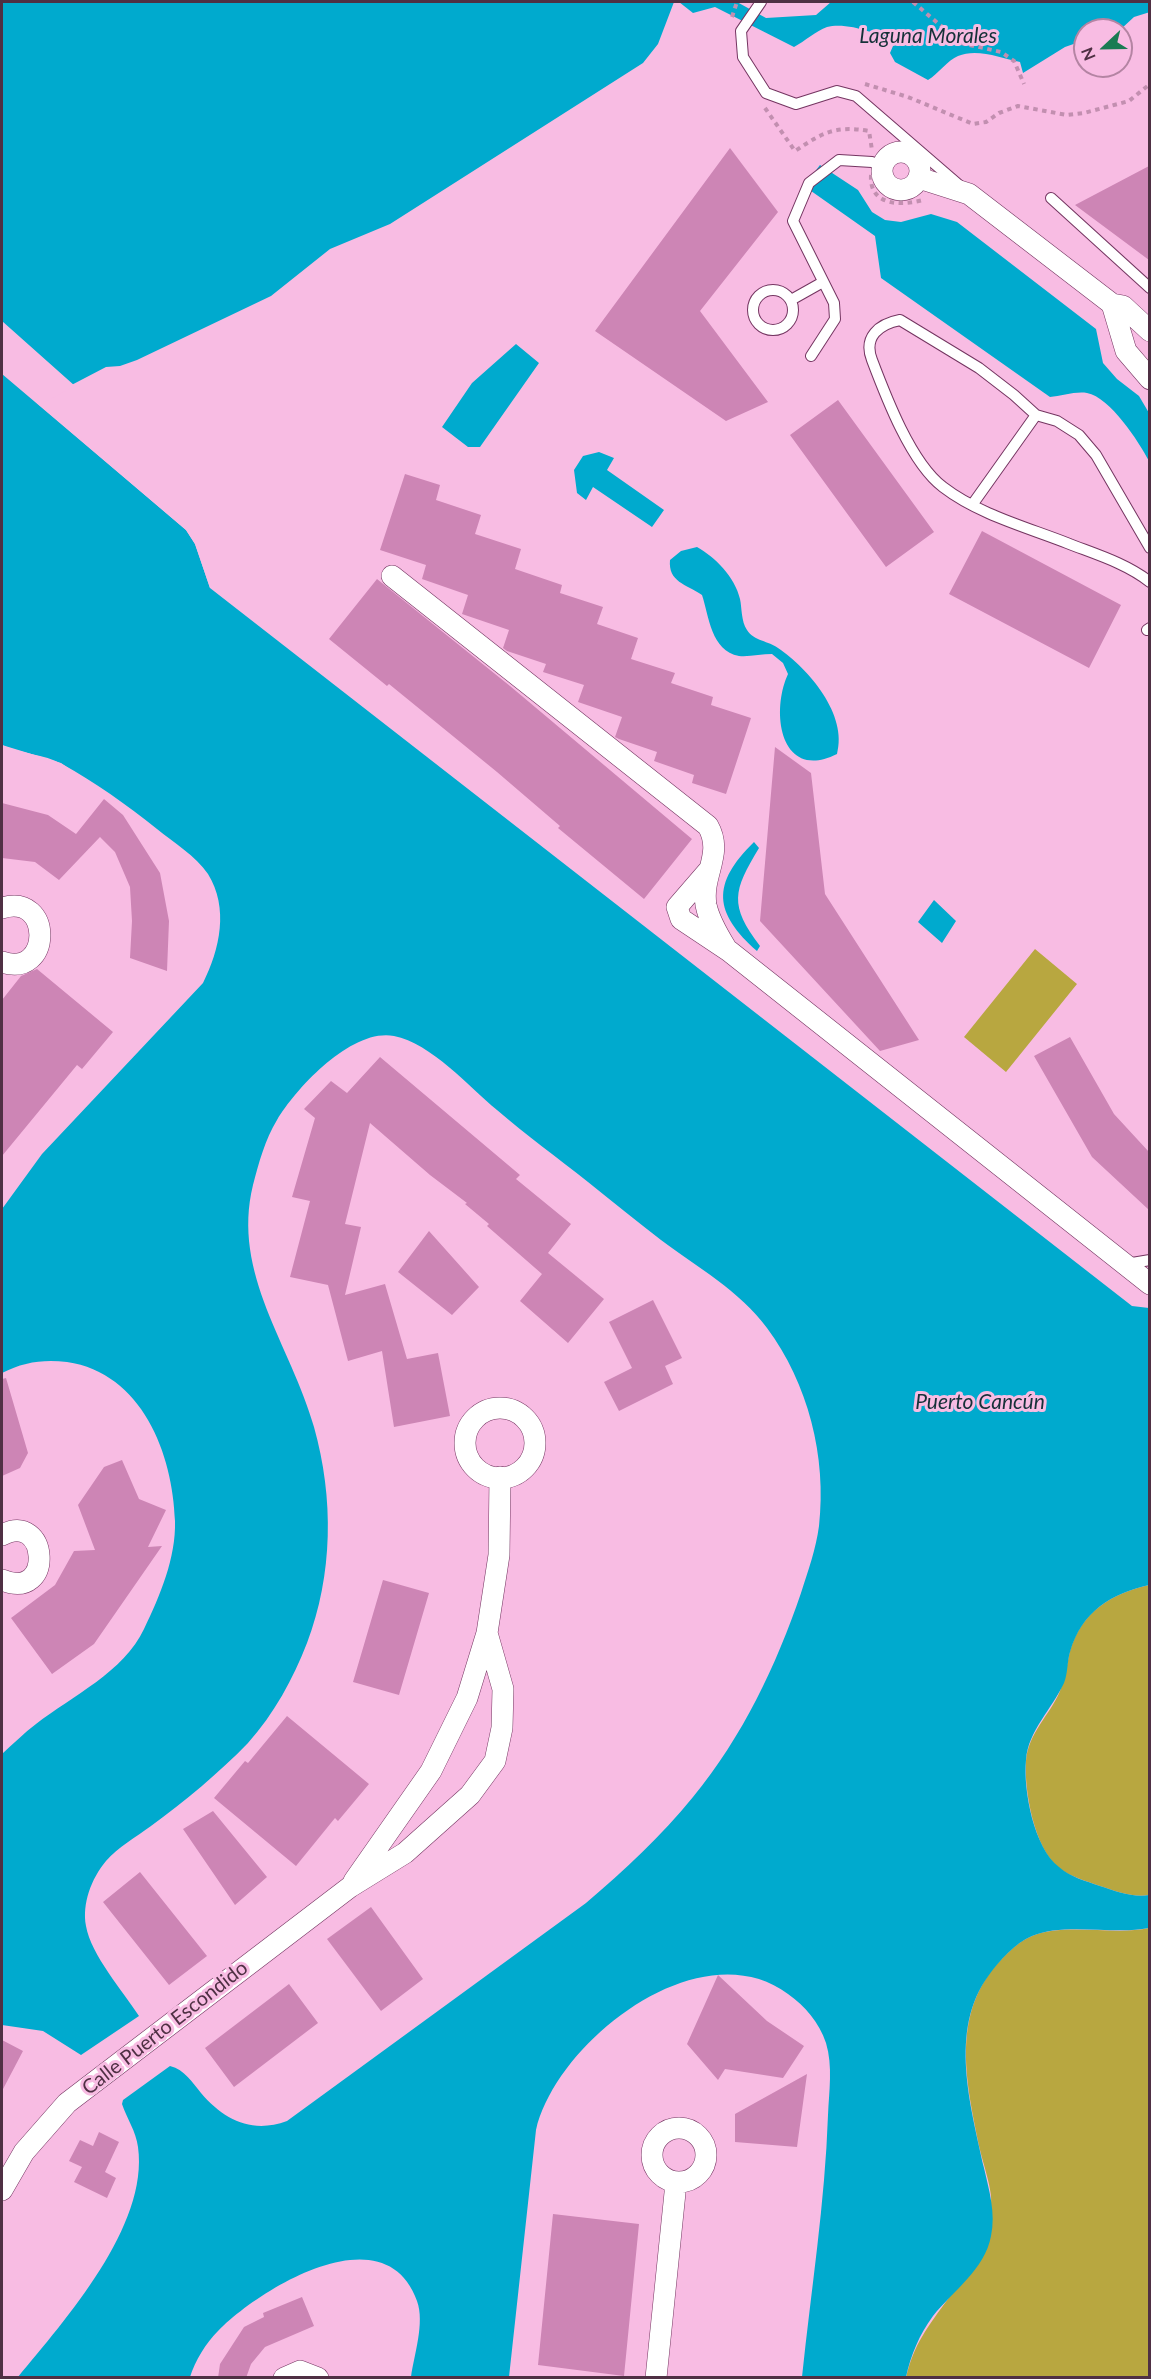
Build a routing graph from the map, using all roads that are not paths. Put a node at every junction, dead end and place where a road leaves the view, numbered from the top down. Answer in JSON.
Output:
{"nodes":[{"id":1,"x":760,"y":3,"type":"edge"},
{"id":2,"x":877,"y":164,"type":"joint"},
{"id":3,"x":969,"y":194,"type":"junction"},
{"id":4,"x":1051,"y":198,"type":"dead end"},
{"id":5,"x":823,"y":282,"type":"junction"},
{"id":6,"x":1149,"y":288,"type":"edge"},
{"id":7,"x":791,"y":300,"type":"dead end"},
{"id":8,"x":1112,"y":304,"type":"junction"},
{"id":9,"x":1149,"y":332,"type":"edge"},
{"id":10,"x":811,"y":356,"type":"dead end"},
{"id":11,"x":1149,"y":379,"type":"edge"},
{"id":12,"x":1036,"y":416,"type":"junction"},
{"id":13,"x":972,"y":506,"type":"junction"},
{"id":14,"x":1149,"y":548,"type":"edge"},
{"id":15,"x":392,"y":576,"type":"dead end"},
{"id":16,"x":1149,"y":582,"type":"edge"},
{"id":17,"x":709,"y":870,"type":"junction"},
{"id":18,"x":684,"y":897,"type":"junction"},
{"id":19,"x":706,"y":903,"type":"junction"},
{"id":20,"x":2,"y":908,"type":"edge"},
{"id":21,"x":729,"y":951,"type":"junction"},
{"id":22,"x":2,"y":962,"type":"edge"},
{"id":23,"x":1149,"y":1260,"type":"edge"},
{"id":24,"x":1122,"y":1265,"type":"junction"},
{"id":25,"x":1149,"y":1284,"type":"edge"},
{"id":26,"x":500,"y":1477,"type":"dead end"},
{"id":27,"x":2,"y":1535,"type":"edge"},
{"id":28,"x":2,"y":1580,"type":"edge"},
{"id":29,"x":487,"y":1633,"type":"junction"},
{"id":30,"x":350,"y":1887,"type":"junction"},
{"id":31,"x":676,"y":2183,"type":"dead end"},
{"id":32,"x":2,"y":2190,"type":"edge"},
{"id":33,"x":284,"y":2378,"type":"edge"},
{"id":34,"x":318,"y":2378,"type":"edge"},
{"id":35,"x":656,"y":2378,"type":"edge"}],
"edges":[{"from":1,"to":3,"type":"lane"},
{"from":2,"to":3,"type":"street"},
{"from":2,"to":5,"type":"lane"},
{"from":3,"to":8,"type":"street"},
{"from":4,"to":6,"type":"lane"},
{"from":5,"to":7,"type":"lane"},
{"from":5,"to":10,"type":"lane"},
{"from":8,"to":9,"type":"street"},
{"from":8,"to":11,"type":"street"},
{"from":12,"to":13,"type":"lane"},
{"from":12,"to":13,"type":"lane"},
{"from":12,"to":14,"type":"lane"},
{"from":13,"to":16,"type":"lane"},
{"from":15,"to":17,"type":"street"},
{"from":17,"to":18,"type":"street"},
{"from":17,"to":19,"type":"street"},
{"from":18,"to":19,"type":"street"},
{"from":18,"to":21,"type":"street"},
{"from":19,"to":21,"type":"street"},
{"from":20,"to":22,"type":"street"},
{"from":21,"to":24,"type":"street"},
{"from":23,"to":24,"type":"lane"},
{"from":24,"to":25,"type":"street"},
{"from":26,"to":29,"type":"street","name":"Calle Puerto Escondido"},
{"from":27,"to":28,"type":"street"},
{"from":29,"to":30,"type":"street","name":"Calle Puerto Escondido"},
{"from":29,"to":30,"type":"street","name":"Calle Puerto Escondido"},
{"from":30,"to":32,"type":"street","name":"Calle Puerto Escondido"},
{"from":31,"to":35,"type":"street"},
{"from":33,"to":34,"type":"street"}]}
